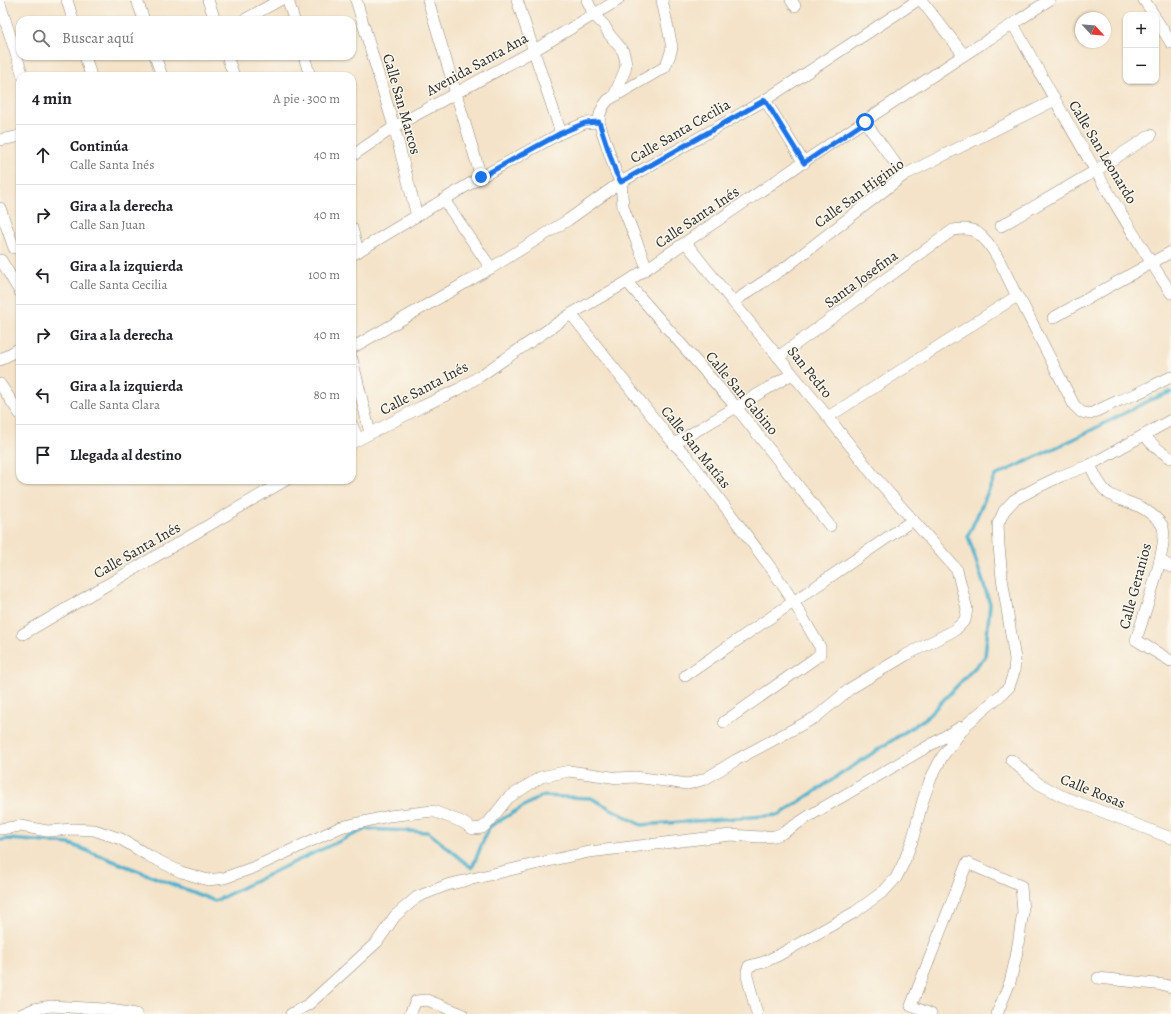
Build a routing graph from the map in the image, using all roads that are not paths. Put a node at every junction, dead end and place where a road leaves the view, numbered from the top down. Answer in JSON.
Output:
{"nodes":[{"id":1,"x":67,"y":0,"type":"edge"},
{"id":2,"x":137,"y":0,"type":"edge"},
{"id":3,"x":208,"y":0,"type":"edge"},
{"id":4,"x":280,"y":0,"type":"edge"},
{"id":5,"x":288,"y":0,"type":"edge"},
{"id":6,"x":356,"y":0,"type":"edge"},
{"id":7,"x":428,"y":0,"type":"edge"},
{"id":8,"x":517,"y":0,"type":"edge"},
{"id":9,"x":587,"y":0,"type":"edge"},
{"id":10,"x":618,"y":0,"type":"edge"},
{"id":11,"x":662,"y":0,"type":"edge"},
{"id":12,"x":920,"y":0,"type":"edge"},
{"id":13,"x":1049,"y":0,"type":"edge"},
{"id":14,"x":1144,"y":0,"type":"edge"},
{"id":15,"x":0,"y":4,"type":"edge"},
{"id":16,"x":1152,"y":12,"type":"edge"},
{"id":17,"x":594,"y":15,"type":"junction"},
{"id":18,"x":72,"y":16,"type":"edge"},
{"id":19,"x":143,"y":16,"type":"edge"},
{"id":20,"x":214,"y":16,"type":"edge"},
{"id":21,"x":251,"y":16,"type":"edge"},
{"id":22,"x":293,"y":16,"type":"edge"},
{"id":23,"x":1014,"y":24,"type":"junction"},
{"id":24,"x":1159,"y":24,"type":"edge"},
{"id":25,"x":1171,"y":43,"type":"edge"},
{"id":26,"x":533,"y":51,"type":"junction"},
{"id":27,"x":16,"y":54,"type":"edge"},
{"id":28,"x":964,"y":55,"type":"junction"},
{"id":29,"x":18,"y":60,"type":"edge"},
{"id":30,"x":86,"y":60,"type":"edge"},
{"id":31,"x":156,"y":60,"type":"edge"},
{"id":32,"x":228,"y":60,"type":"edge"},
{"id":33,"x":305,"y":60,"type":"edge"},
{"id":34,"x":22,"y":72,"type":"edge"},
{"id":35,"x":90,"y":72,"type":"edge"},
{"id":36,"x":161,"y":72,"type":"edge"},
{"id":37,"x":233,"y":72,"type":"edge"},
{"id":38,"x":309,"y":72,"type":"edge"},
{"id":39,"x":456,"y":92,"type":"junction"},
{"id":40,"x":614,"y":96,"type":"junction"},
{"id":41,"x":765,"y":100,"type":"junction"},
{"id":42,"x":1054,"y":100,"type":"junction"},
{"id":43,"x":599,"y":122,"type":"junction"},
{"id":44,"x":865,"y":122,"type":"junction"},
{"id":45,"x":394,"y":127,"type":"junction"},
{"id":46,"x":561,"y":133,"type":"junction"},
{"id":47,"x":1151,"y":135,"type":"dead end"},
{"id":48,"x":16,"y":137,"type":"edge"},
{"id":49,"x":0,"y":140,"type":"edge"},
{"id":50,"x":356,"y":153,"type":"edge"},
{"id":51,"x":804,"y":163,"type":"junction"},
{"id":52,"x":1095,"y":171,"type":"junction"},
{"id":53,"x":904,"y":175,"type":"junction"},
{"id":54,"x":481,"y":177,"type":"junction"},
{"id":55,"x":621,"y":182,"type":"junction"},
{"id":56,"x":444,"y":200,"type":"junction"},
{"id":57,"x":0,"y":208,"type":"edge"},
{"id":58,"x":418,"y":216,"type":"junction"},
{"id":59,"x":1001,"y":226,"type":"dead end"},
{"id":60,"x":686,"y":243,"type":"junction"},
{"id":61,"x":16,"y":244,"type":"edge"},
{"id":62,"x":16,"y":247,"type":"edge"},
{"id":63,"x":1171,"y":252,"type":"edge"},
{"id":64,"x":356,"y":253,"type":"edge"},
{"id":65,"x":1,"y":261,"type":"edge"},
{"id":66,"x":1151,"y":262,"type":"junction"},
{"id":67,"x":491,"y":268,"type":"junction"},
{"id":68,"x":647,"y":268,"type":"junction"},
{"id":69,"x":627,"y":282,"type":"junction"},
{"id":70,"x":16,"y":285,"type":"edge"},
{"id":71,"x":1171,"y":293,"type":"edge"},
{"id":72,"x":1017,"y":296,"type":"junction"},
{"id":73,"x":733,"y":302,"type":"junction"},
{"id":74,"x":570,"y":314,"type":"junction"},
{"id":75,"x":1053,"y":318,"type":"dead end"},
{"id":76,"x":356,"y":346,"type":"edge"},
{"id":77,"x":16,"y":350,"type":"edge"},
{"id":78,"x":778,"y":357,"type":"junction"},
{"id":79,"x":0,"y":360,"type":"edge"},
{"id":80,"x":792,"y":374,"type":"junction"},
{"id":81,"x":356,"y":375,"type":"edge"},
{"id":82,"x":1171,"y":377,"type":"edge"},
{"id":83,"x":0,"y":384,"type":"edge"},
{"id":84,"x":736,"y":407,"type":"junction"},
{"id":85,"x":16,"y":408,"type":"edge"},
{"id":86,"x":828,"y":417,"type":"junction"},
{"id":87,"x":1171,"y":420,"type":"edge"},
{"id":88,"x":370,"y":433,"type":"junction"},
{"id":89,"x":1145,"y":435,"type":"junction"},
{"id":90,"x":356,"y":440,"type":"edge"},
{"id":91,"x":674,"y":444,"type":"junction"},
{"id":92,"x":1171,"y":458,"type":"edge"},
{"id":93,"x":1090,"y":465,"type":"junction"},
{"id":94,"x":279,"y":484,"type":"edge"},
{"id":95,"x":913,"y":520,"type":"junction"},
{"id":96,"x":830,"y":526,"type":"dead end"},
{"id":97,"x":1160,"y":560,"type":"junction"},
{"id":98,"x":1171,"y":567,"type":"edge"},
{"id":99,"x":793,"y":601,"type":"junction"},
{"id":100,"x":24,"y":634,"type":"dead end"},
{"id":101,"x":1171,"y":661,"type":"edge"},
{"id":102,"x":685,"y":676,"type":"dead end"},
{"id":103,"x":724,"y":722,"type":"dead end"},
{"id":104,"x":967,"y":724,"type":"junction"},
{"id":105,"x":1011,"y":760,"type":"dead end"},
{"id":106,"x":0,"y":829,"type":"edge"},
{"id":107,"x":1171,"y":838,"type":"edge"},
{"id":108,"x":1098,"y":978,"type":"dead end"},
{"id":109,"x":1171,"y":987,"type":"edge"},
{"id":110,"x":22,"y":1014,"type":"edge"},
{"id":111,"x":136,"y":1014,"type":"edge"},
{"id":112,"x":291,"y":1014,"type":"edge"},
{"id":113,"x":410,"y":1014,"type":"edge"},
{"id":114,"x":462,"y":1014,"type":"edge"},
{"id":115,"x":757,"y":1014,"type":"edge"},
{"id":116,"x":930,"y":1014,"type":"edge"},
{"id":117,"x":997,"y":1014,"type":"edge"}],
"edges":[{"from":1,"to":18,"type":"street"},
{"from":2,"to":19,"type":"street"},
{"from":3,"to":20,"type":"street"},
{"from":4,"to":21,"type":"street"},
{"from":5,"to":22,"type":"street"},
{"from":6,"to":45,"type":"street","name":"Calle San Marcos"},
{"from":7,"to":39,"type":"street"},
{"from":8,"to":26,"type":"street"},
{"from":9,"to":17,"type":"street"},
{"from":10,"to":17,"type":"street","name":"Avenida Santa Ana"},
{"from":11,"to":40,"type":"street"},
{"from":12,"to":28,"type":"street"},
{"from":12,"to":41,"type":"street","name":"Calle Santa Cecilia"},
{"from":13,"to":23,"type":"street","name":"Calle Santa Inés"},
{"from":14,"to":16,"type":"street"},
{"from":15,"to":27,"type":"street"},
{"from":17,"to":26,"type":"street","name":"Avenida Santa Ana"},
{"from":17,"to":40,"type":"street"},
{"from":23,"to":28,"type":"street","name":"Calle Santa Inés"},
{"from":23,"to":42,"type":"street","name":"Calle San Leonardo"},
{"from":24,"to":25,"type":"street"},
{"from":26,"to":39,"type":"street","name":"Avenida Santa Ana"},
{"from":26,"to":46,"type":"street"},
{"from":28,"to":44,"type":"street","name":"Calle Santa Inés"},
{"from":29,"to":34,"type":"street"},
{"from":30,"to":35,"type":"street"},
{"from":31,"to":36,"type":"street"},
{"from":32,"to":37,"type":"street"},
{"from":33,"to":38,"type":"street"},
{"from":39,"to":45,"type":"street","name":"Avenida Santa Ana"},
{"from":39,"to":54,"type":"street"},
{"from":40,"to":43,"type":"street"},
{"from":41,"to":51,"type":"street"},
{"from":41,"to":55,"type":"street","name":"Calle Santa Cecilia"},
{"from":42,"to":52,"type":"street","name":"Calle San Leonardo"},
{"from":42,"to":53,"type":"street","name":"Calle San Higinio"},
{"from":43,"to":46,"type":"street"},
{"from":43,"to":55,"type":"street"},
{"from":44,"to":51,"type":"street","name":"Calle Santa Inés"},
{"from":44,"to":53,"type":"street"},
{"from":45,"to":50,"type":"street","name":"Avenida Santa Ana"},
{"from":45,"to":58,"type":"street","name":"Calle San Marcos"},
{"from":46,"to":54,"type":"street"},
{"from":47,"to":52,"type":"street"},
{"from":48,"to":49,"type":"street"},
{"from":51,"to":60,"type":"street","name":"Calle Santa Inés"},
{"from":52,"to":59,"type":"street"},
{"from":52,"to":66,"type":"street","name":"Calle San Leonardo"},
{"from":53,"to":73,"type":"street","name":"Calle San Higinio"},
{"from":54,"to":56,"type":"street"},
{"from":55,"to":67,"type":"street","name":"Calle Santa Cecilia"},
{"from":55,"to":68,"type":"street"},
{"from":56,"to":58,"type":"street"},
{"from":56,"to":67,"type":"street"},
{"from":57,"to":61,"type":"street"},
{"from":58,"to":64,"type":"street"},
{"from":60,"to":68,"type":"street","name":"Calle Santa Inés"},
{"from":60,"to":73,"type":"street","name":"San Pedro"},
{"from":62,"to":65,"type":"street"},
{"from":63,"to":66,"type":"street"},
{"from":65,"to":70,"type":"street"},
{"from":66,"to":71,"type":"street","name":"Calle San Leonardo"},
{"from":66,"to":75,"type":"street"},
{"from":67,"to":76,"type":"street","name":"Calle Santa Cecilia"},
{"from":68,"to":69,"type":"street","name":"Calle Santa Inés"},
{"from":69,"to":74,"type":"street","name":"Calle Santa Inés"},
{"from":69,"to":84,"type":"street","name":"Calle San Gabino"},
{"from":72,"to":78,"type":"street","name":"Santa Josefina"},
{"from":72,"to":82,"type":"street"},
{"from":72,"to":86,"type":"street"},
{"from":73,"to":78,"type":"street","name":"San Pedro"},
{"from":74,"to":88,"type":"street","name":"Calle Santa Inés"},
{"from":74,"to":91,"type":"street","name":"Calle San Matías"},
{"from":77,"to":79,"type":"street"},
{"from":78,"to":80,"type":"street","name":"San Pedro"},
{"from":80,"to":84,"type":"street"},
{"from":80,"to":86,"type":"street","name":"San Pedro"},
{"from":81,"to":88,"type":"street"},
{"from":83,"to":85,"type":"street"},
{"from":84,"to":91,"type":"street"},
{"from":84,"to":96,"type":"street","name":"Calle San Gabino"},
{"from":86,"to":95,"type":"street","name":"San Pedro"},
{"from":87,"to":89,"type":"street"},
{"from":88,"to":90,"type":"street","name":"Calle Santa Inés"},
{"from":89,"to":92,"type":"street"},
{"from":89,"to":93,"type":"street"},
{"from":91,"to":99,"type":"street","name":"Calle San Matías"},
{"from":93,"to":97,"type":"street","name":"Calle Geranios"},
{"from":93,"to":104,"type":"street"},
{"from":94,"to":100,"type":"street","name":"Calle Santa Inés"},
{"from":95,"to":99,"type":"street"},
{"from":95,"to":106,"type":"street","name":"San Pedro"},
{"from":97,"to":98,"type":"street"},
{"from":97,"to":101,"type":"street","name":"Calle Geranios"},
{"from":99,"to":102,"type":"street"},
{"from":99,"to":103,"type":"street","name":"Calle San Matías"},
{"from":104,"to":112,"type":"street"},
{"from":104,"to":115,"type":"street"},
{"from":105,"to":107,"type":"street","name":"Calle Rosas"},
{"from":108,"to":109,"type":"street"},
{"from":110,"to":111,"type":"street"},
{"from":113,"to":114,"type":"street"},
{"from":116,"to":117,"type":"street"}]}
